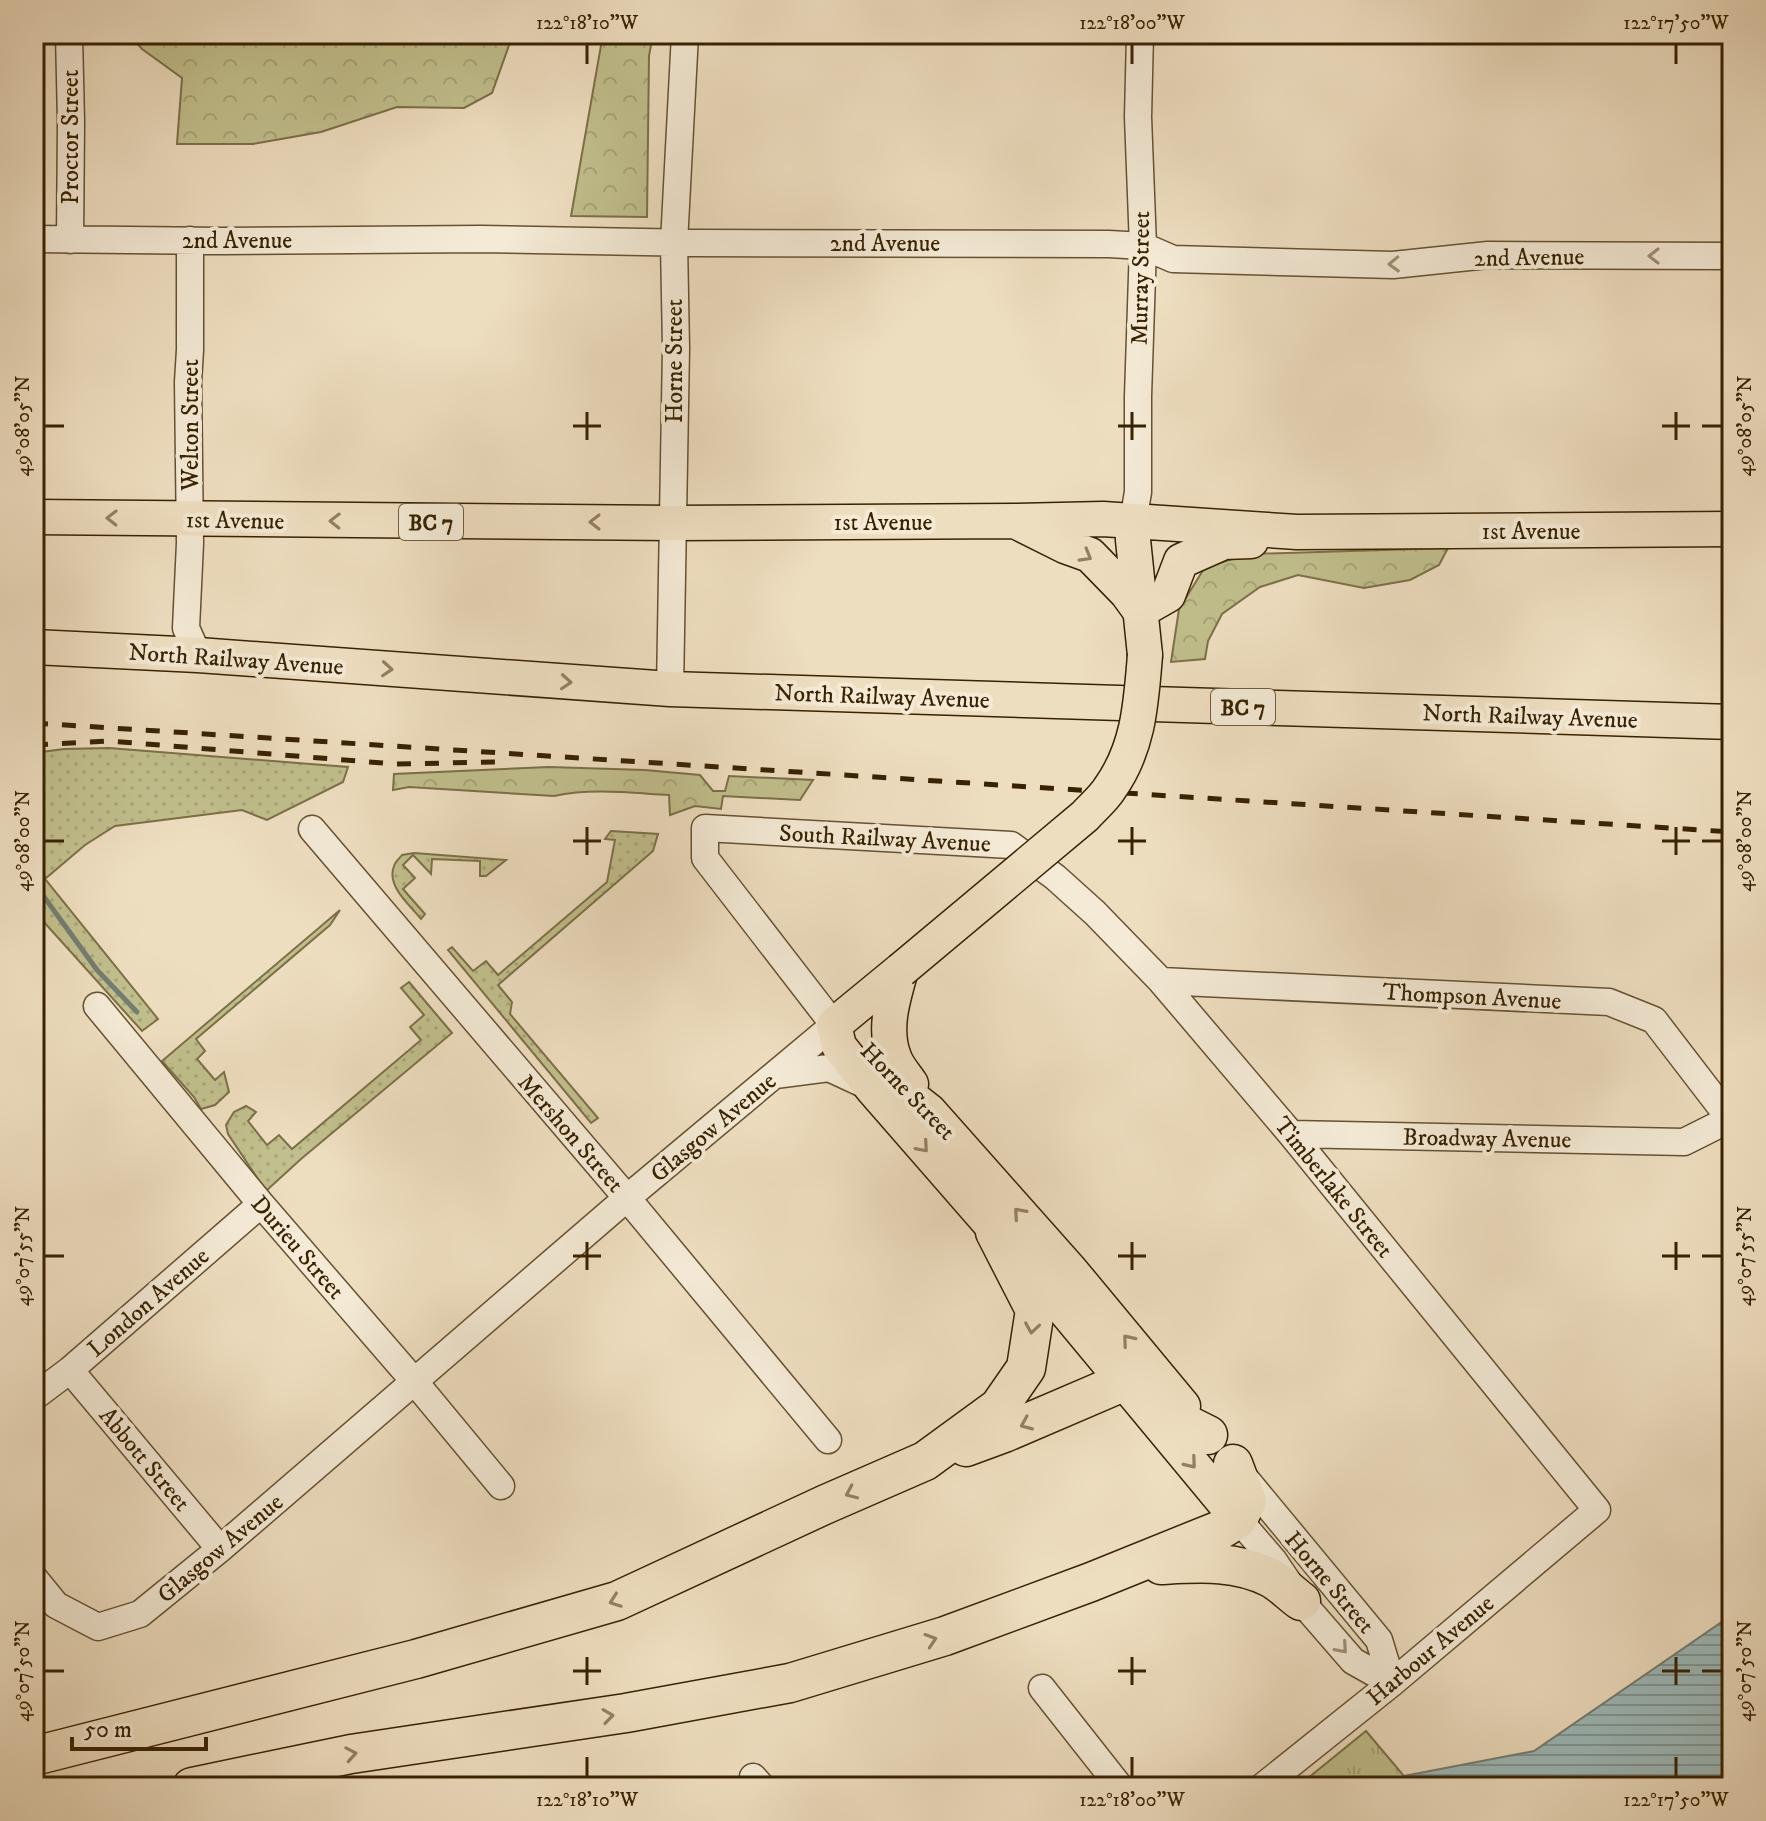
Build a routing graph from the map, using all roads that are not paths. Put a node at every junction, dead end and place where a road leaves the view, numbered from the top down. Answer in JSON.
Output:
{"nodes":[{"id":1,"x":69,"y":34,"type":"edge"},
{"id":2,"x":685,"y":34,"type":"edge"},
{"id":3,"x":1140,"y":34,"type":"edge"},
{"id":4,"x":34,"y":239,"type":"edge"},
{"id":5,"x":70,"y":240,"type":"junction"},
{"id":6,"x":190,"y":240,"type":"junction"},
{"id":7,"x":674,"y":243,"type":"junction"},
{"id":8,"x":1143,"y":246,"type":"junction"},
{"id":9,"x":1732,"y":256,"type":"edge"},
{"id":10,"x":34,"y":517,"type":"edge"},
{"id":11,"x":189,"y":519,"type":"junction"},
{"id":12,"x":1016,"y":521,"type":"junction"},
{"id":13,"x":1133,"y":522,"type":"junction"},
{"id":14,"x":673,"y":523,"type":"junction"},
{"id":15,"x":1732,"y":529,"type":"edge"},
{"id":16,"x":1297,"y":532,"type":"junction"},
{"id":17,"x":1140,"y":611,"type":"junction"},
{"id":18,"x":34,"y":647,"type":"edge"},
{"id":19,"x":198,"y":655,"type":"junction"},
{"id":20,"x":670,"y":689,"type":"junction"},
{"id":21,"x":1732,"y":722,"type":"edge"},
{"id":22,"x":705,"y":828,"type":"joint"},
{"id":23,"x":312,"y":829,"type":"dead end"},
{"id":24,"x":1055,"y":877,"type":"joint"},
{"id":25,"x":901,"y":970,"type":"junction"},
{"id":26,"x":1161,"y":981,"type":"junction"},
{"id":27,"x":97,"y":1006,"type":"dead end"},
{"id":28,"x":834,"y":1025,"type":"junction"},
{"id":29,"x":775,"y":1075,"type":"junction"},
{"id":30,"x":872,"y":1088,"type":"junction"},
{"id":31,"x":929,"y":1111,"type":"junction"},
{"id":32,"x":1731,"y":1118,"type":"edge"},
{"id":33,"x":1291,"y":1134,"type":"junction"},
{"id":34,"x":627,"y":1198,"type":"junction"},
{"id":35,"x":261,"y":1204,"type":"junction"},
{"id":36,"x":995,"y":1232,"type":"junction"},
{"id":37,"x":70,"y":1370,"type":"junction"},
{"id":38,"x":414,"y":1381,"type":"junction"},
{"id":39,"x":1123,"y":1382,"type":"junction"},
{"id":40,"x":34,"y":1397,"type":"edge"},
{"id":41,"x":1208,"y":1435,"type":"junction"},
{"id":42,"x":828,"y":1440,"type":"dead end"},
{"id":43,"x":925,"y":1461,"type":"junction"},
{"id":44,"x":1233,"y":1464,"type":"junction"},
{"id":45,"x":501,"y":1486,"type":"dead end"},
{"id":46,"x":1597,"y":1510,"type":"joint"},
{"id":47,"x":1238,"y":1519,"type":"junction"},
{"id":48,"x":220,"y":1549,"type":"junction"},
{"id":49,"x":1130,"y":1566,"type":"junction"},
{"id":50,"x":34,"y":1578,"type":"edge"},
{"id":51,"x":1301,"y":1601,"type":"junction"},
{"id":52,"x":1392,"y":1683,"type":"junction"},
{"id":53,"x":1042,"y":1688,"type":"dead end"},
{"id":54,"x":43,"y":1754,"type":"edge"},
{"id":55,"x":192,"y":1787,"type":"edge"},
{"id":56,"x":1120,"y":1787,"type":"edge"},
{"id":57,"x":1262,"y":1787,"type":"edge"}],
"edges":[{"from":1,"to":5,"type":"street","name":"Proctor Street"},
{"from":2,"to":7,"type":"street","name":"Horne Street"},
{"from":3,"to":8,"type":"street","name":"Murray Street"},
{"from":4,"to":5,"type":"street","name":"2nd Avenue"},
{"from":5,"to":6,"type":"street","name":"2nd Avenue"},
{"from":6,"to":7,"type":"street","name":"2nd Avenue"},
{"from":6,"to":11,"type":"street","name":"Welton Street"},
{"from":7,"to":8,"type":"street","name":"2nd Avenue"},
{"from":7,"to":14,"type":"street","name":"Horne Street"},
{"from":9,"to":8,"type":"street","name":"2nd Avenue","one_way":true},
{"from":8,"to":13,"type":"street","name":"Murray Street"},
{"from":11,"to":10,"type":"main road","name":"1st Avenue","number":"BC 7","one_way":true},
{"from":14,"to":11,"type":"main road","name":"1st Avenue","number":"BC 7","one_way":true},
{"from":11,"to":19,"type":"street","name":"Welton Street"},
{"from":12,"to":13,"type":"main road","name":"1st Avenue","number":"BC 7"},
{"from":12,"to":14,"type":"main road","name":"1st Avenue","number":"BC 7"},
{"from":12,"to":17,"type":"main road","one_way":true},
{"from":13,"to":16,"type":"main road","name":"1st Avenue","number":"BC 7"},
{"from":13,"to":17,"type":"main road","name":"Glasgow Avenue"},
{"from":14,"to":20,"type":"street","name":"Horne Street"},
{"from":15,"to":16,"type":"main road","name":"1st Avenue","number":"BC 7"},
{"from":16,"to":17,"type":"main road"},
{"from":17,"to":25,"type":"main road","name":"Glasgow Avenue","bridge":true},
{"from":18,"to":19,"type":"main road","name":"North Railway Avenue","number":"BC 7"},
{"from":19,"to":20,"type":"main road","name":"North Railway Avenue","number":"BC 7","one_way":true},
{"from":20,"to":21,"type":"main road","name":"North Railway Avenue","number":"BC 7"},
{"from":22,"to":24,"type":"street","name":"South Railway Avenue"},
{"from":22,"to":28,"type":"street","name":"Horne Street"},
{"from":23,"to":34,"type":"street","name":"Mershon Street"},
{"from":24,"to":26,"type":"street","name":"Timberlake Street"},
{"from":25,"to":28,"type":"main road","name":"Glasgow Avenue"},
{"from":25,"to":31,"type":"main road"},
{"from":26,"to":32,"type":"street","name":"Thompson Avenue"},
{"from":26,"to":33,"type":"street","name":"Timberlake Street"},
{"from":27,"to":35,"type":"street","name":"Durieu Street"},
{"from":28,"to":29,"type":"street","name":"Glasgow Avenue"},
{"from":28,"to":30,"type":"main road","name":"Horne Street"},
{"from":28,"to":31,"type":"main road","name":"Horne Street"},
{"from":29,"to":30,"type":"street"},
{"from":29,"to":34,"type":"street","name":"Glasgow Avenue"},
{"from":30,"to":36,"type":"main road","name":"Horne Street","one_way":true},
{"from":41,"to":31,"type":"main road","name":"Horne Street","one_way":true},
{"from":32,"to":33,"type":"street","name":"Broadway Avenue"},
{"from":33,"to":46,"type":"street","name":"Timberlake Street"},
{"from":34,"to":38,"type":"street","name":"Glasgow Avenue"},
{"from":34,"to":42,"type":"street","name":"Mershon Street"},
{"from":35,"to":37,"type":"street","name":"London Avenue"},
{"from":35,"to":38,"type":"street","name":"Durieu Street"},
{"from":36,"to":39,"type":"main road","name":"Horne Street"},
{"from":36,"to":43,"type":"highway","one_way":true},
{"from":37,"to":40,"type":"street","name":"London Avenue"},
{"from":37,"to":48,"type":"street","name":"Abbott Street"},
{"from":38,"to":45,"type":"street","name":"Durieu Street"},
{"from":38,"to":48,"type":"street","name":"Glasgow Avenue"},
{"from":39,"to":41,"type":"highway"},
{"from":39,"to":43,"type":"highway","one_way":true},
{"from":39,"to":47,"type":"main road","name":"Horne Street","one_way":true},
{"from":41,"to":44,"type":"main road","name":"Horne Street"},
{"from":43,"to":54,"type":"highway","one_way":true},
{"from":44,"to":47,"type":"highway"},
{"from":44,"to":52,"type":"street","name":"Horne Street"},
{"from":46,"to":52,"type":"street","name":"Harbour Avenue"},
{"from":47,"to":49,"type":"highway"},
{"from":47,"to":51,"type":"street","name":"Horne Street"},
{"from":48,"to":50,"type":"street","name":"Glasgow Avenue"},
{"from":49,"to":51,"type":"highway"},
{"from":55,"to":49,"type":"highway","one_way":true},
{"from":51,"to":52,"type":"street","name":"Horne Street","one_way":true},
{"from":52,"to":57,"type":"street","name":"Harbour Avenue"},
{"from":53,"to":56,"type":"street"}]}
